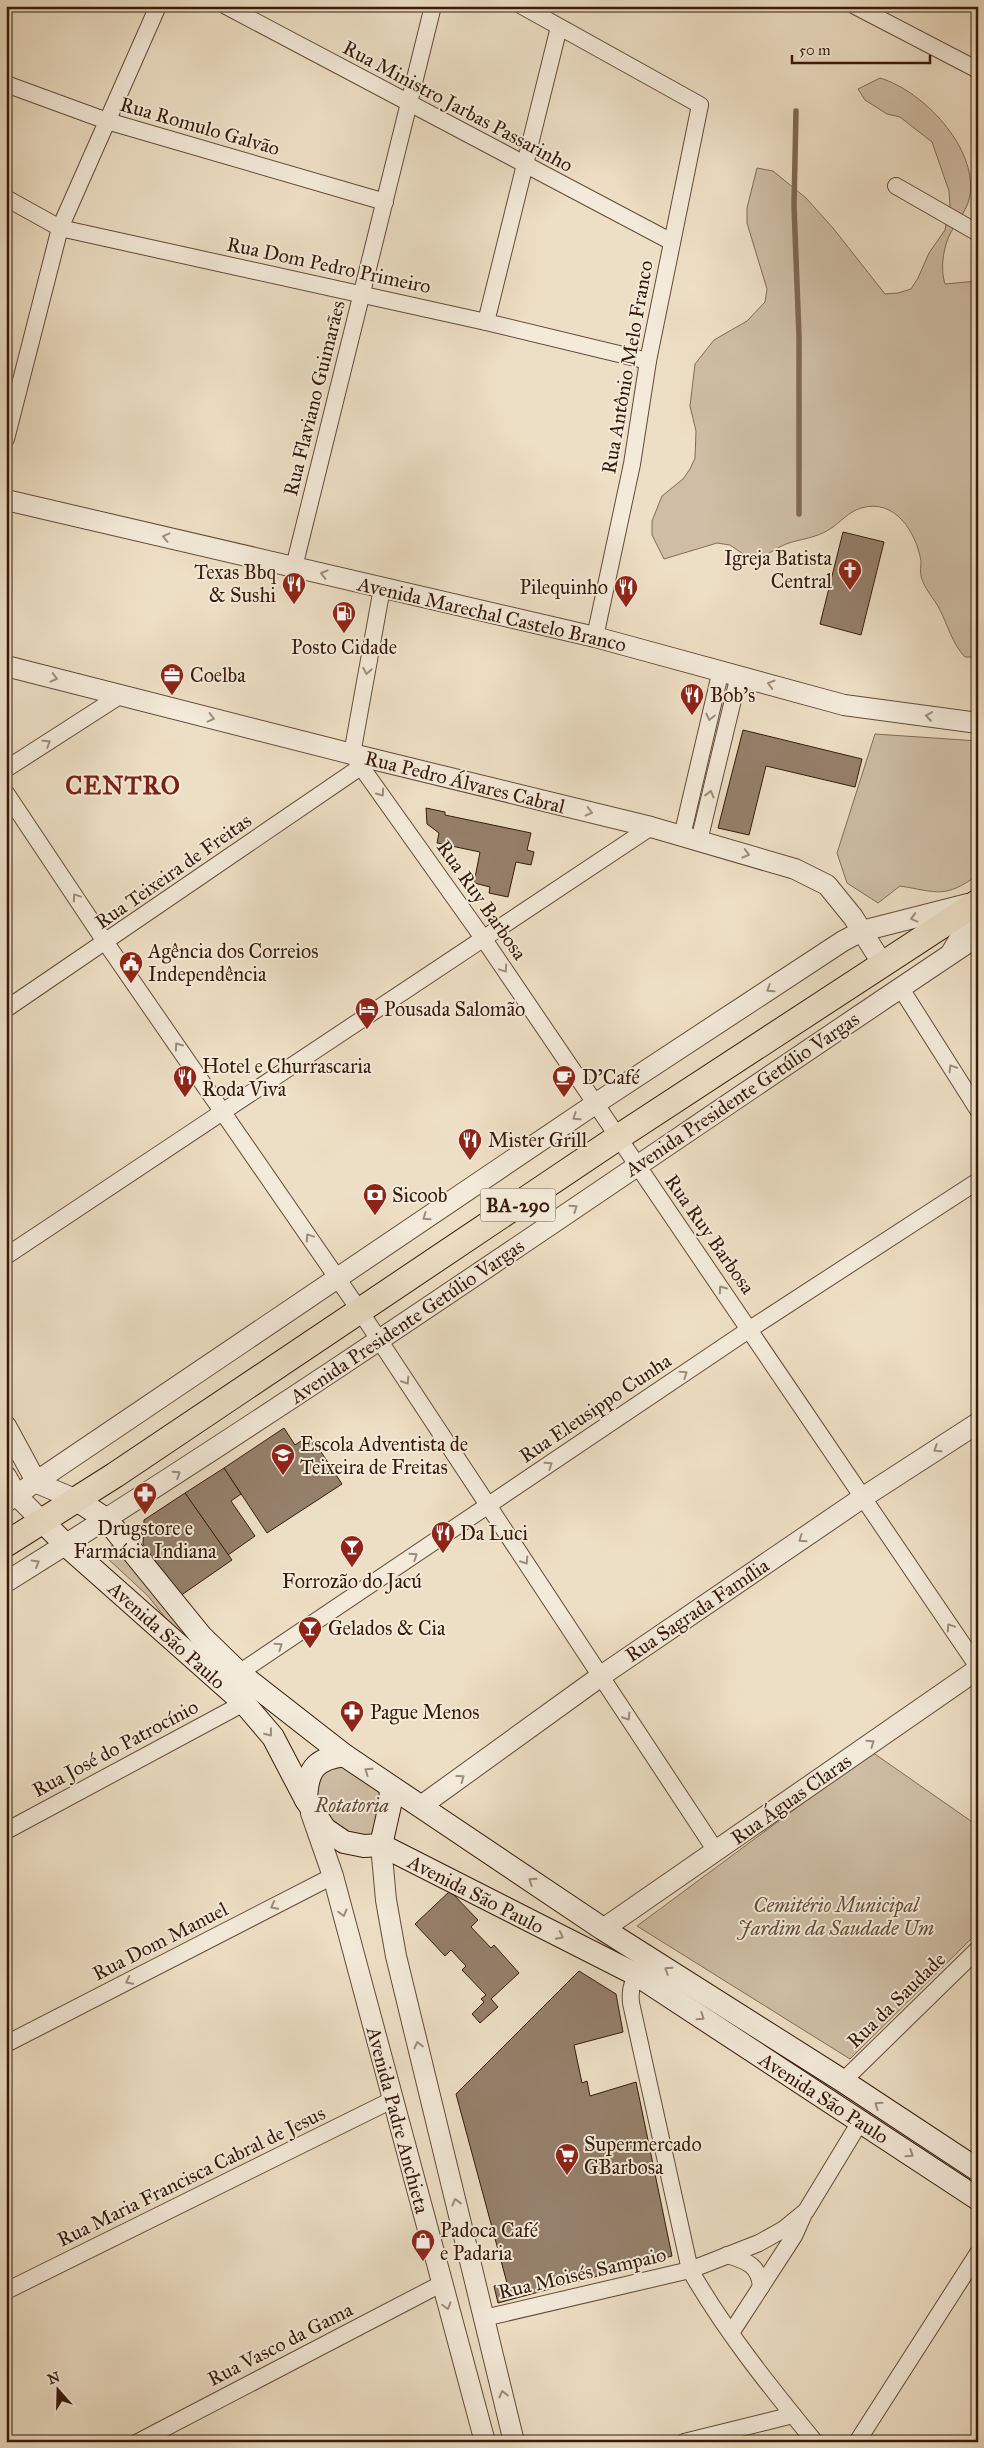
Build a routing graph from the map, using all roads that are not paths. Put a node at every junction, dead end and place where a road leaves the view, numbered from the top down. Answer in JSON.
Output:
{"nodes":[{"id":1,"x":158,"y":6,"type":"edge"},
{"id":2,"x":226,"y":6,"type":"edge"},
{"id":3,"x":433,"y":6,"type":"edge"},
{"id":4,"x":522,"y":6,"type":"edge"},
{"id":5,"x":855,"y":6,"type":"edge"},
{"id":6,"x":559,"y":27,"type":"junction"},
{"id":7,"x":978,"y":70,"type":"edge"},
{"id":8,"x":6,"y":84,"type":"edge"},
{"id":9,"x":409,"y":104,"type":"junction"},
{"id":10,"x":107,"y":121,"type":"junction"},
{"id":11,"x":525,"y":166,"type":"junction"},
{"id":12,"x":896,"y":186,"type":"dead end"},
{"id":13,"x":6,"y":198,"type":"edge"},
{"id":14,"x":384,"y":202,"type":"junction"},
{"id":15,"x":60,"y":228,"type":"junction"},
{"id":16,"x":978,"y":233,"type":"edge"},
{"id":17,"x":672,"y":242,"type":"junction"},
{"id":18,"x":362,"y":294,"type":"junction"},
{"id":19,"x":486,"y":322,"type":"junction"},
{"id":20,"x":648,"y":361,"type":"junction"},
{"id":21,"x":6,"y":439,"type":"edge"},
{"id":22,"x":6,"y":500,"type":"edge"},
{"id":23,"x":294,"y":567,"type":"junction"},
{"id":24,"x":382,"y":588,"type":"junction"},
{"id":25,"x":595,"y":637,"type":"junction"},
{"id":26,"x":6,"y":666,"type":"edge"},
{"id":27,"x":730,"y":673,"type":"junction"},
{"id":28,"x":121,"y":695,"type":"junction"},
{"id":29,"x":978,"y":723,"type":"edge"},
{"id":30,"x":357,"y":760,"type":"junction"},
{"id":31,"x":6,"y":769,"type":"edge"},
{"id":32,"x":6,"y":793,"type":"edge"},
{"id":33,"x":651,"y":828,"type":"junction"},
{"id":34,"x":690,"y":839,"type":"junction"},
{"id":35,"x":978,"y":902,"type":"edge"},
{"id":36,"x":862,"y":931,"type":"junction"},
{"id":37,"x":978,"y":936,"type":"edge"},
{"id":38,"x":483,"y":938,"type":"junction"},
{"id":39,"x":106,"y":943,"type":"junction"},
{"id":40,"x":946,"y":958,"type":"junction"},
{"id":41,"x":882,"y":963,"type":"junction"},
{"id":42,"x":900,"y":987,"type":"junction"},
{"id":43,"x":6,"y":1009,"type":"edge"},
{"id":44,"x":595,"y":1104,"type":"junction"},
{"id":45,"x":978,"y":1110,"type":"edge"},
{"id":46,"x":223,"y":1111,"type":"junction"},
{"id":47,"x":617,"y":1138,"type":"junction"},
{"id":48,"x":636,"y":1166,"type":"junction"},
{"id":49,"x":978,"y":1181,"type":"edge"},
{"id":50,"x":6,"y":1256,"type":"edge"},
{"id":51,"x":336,"y":1278,"type":"junction"},
{"id":52,"x":360,"y":1311,"type":"junction"},
{"id":53,"x":750,"y":1329,"type":"junction"},
{"id":54,"x":379,"y":1341,"type":"junction"},
{"id":55,"x":978,"y":1423,"type":"edge"},
{"id":56,"x":6,"y":1426,"type":"edge"},
{"id":57,"x":6,"y":1476,"type":"edge"},
{"id":58,"x":37,"y":1483,"type":"junction"},
{"id":59,"x":862,"y":1498,"type":"junction"},
{"id":60,"x":12,"y":1499,"type":"edge"},
{"id":61,"x":77,"y":1500,"type":"junction"},
{"id":62,"x":488,"y":1506,"type":"junction"},
{"id":63,"x":107,"y":1520,"type":"junction"},
{"id":64,"x":43,"y":1522,"type":"junction"},
{"id":65,"x":6,"y":1544,"type":"edge"},
{"id":66,"x":67,"y":1546,"type":"junction"},
{"id":67,"x":6,"y":1582,"type":"edge"},
{"id":68,"x":978,"y":1668,"type":"edge"},
{"id":69,"x":238,"y":1673,"type":"junction"},
{"id":70,"x":600,"y":1676,"type":"junction"},
{"id":71,"x":244,"y":1703,"type":"junction"},
{"id":72,"x":344,"y":1755,"type":"junction"},
{"id":73,"x":391,"y":1788,"type":"junction"},
{"id":74,"x":306,"y":1800,"type":"junction"},
{"id":75,"x":422,"y":1806,"type":"junction"},
{"id":76,"x":6,"y":1831,"type":"edge"},
{"id":77,"x":381,"y":1845,"type":"junction"},
{"id":78,"x":716,"y":1851,"type":"junction"},
{"id":79,"x":333,"y":1876,"type":"junction"},
{"id":80,"x":603,"y":1929,"type":"junction"},
{"id":81,"x":978,"y":1949,"type":"edge"},
{"id":82,"x":637,"y":1975,"type":"junction"},
{"id":83,"x":6,"y":2044,"type":"edge"},
{"id":84,"x":843,"y":2081,"type":"junction"},
{"id":85,"x":394,"y":2099,"type":"junction"},
{"id":86,"x":860,"y":2122,"type":"junction"},
{"id":87,"x":978,"y":2170,"type":"edge"},
{"id":88,"x":978,"y":2199,"type":"edge"},
{"id":89,"x":806,"y":2211,"type":"junction"},
{"id":90,"x":978,"y":2253,"type":"edge"},
{"id":91,"x":728,"y":2256,"type":"junction"},
{"id":92,"x":690,"y":2270,"type":"junction"},
{"id":93,"x":441,"y":2284,"type":"junction"},
{"id":94,"x":761,"y":2287,"type":"junction"},
{"id":95,"x":6,"y":2291,"type":"edge"},
{"id":96,"x":484,"y":2318,"type":"junction"},
{"id":97,"x":731,"y":2333,"type":"junction"},
{"id":98,"x":793,"y":2415,"type":"junction"},
{"id":99,"x":138,"y":2442,"type":"edge"},
{"id":100,"x":485,"y":2442,"type":"edge"},
{"id":101,"x":514,"y":2442,"type":"edge"},
{"id":102,"x":684,"y":2442,"type":"edge"},
{"id":103,"x":815,"y":2442,"type":"edge"},
{"id":104,"x":857,"y":2442,"type":"edge"}],
"edges":[{"from":1,"to":10,"type":"street"},
{"from":2,"to":9,"type":"street","name":"Rua Ministro Jarbas Passarinho"},
{"from":3,"to":9,"type":"street","name":"Rua Flaviano Guimarães"},
{"from":4,"to":6,"type":"street"},
{"from":5,"to":7,"type":"street"},
{"from":6,"to":11,"type":"street"},
{"from":6,"to":17,"type":"street","name":"Rua Antônio Melo Franco"},
{"from":8,"to":10,"type":"street","name":"Rua Romulo Galvão"},
{"from":9,"to":11,"type":"street","name":"Rua Ministro Jarbas Passarinho"},
{"from":9,"to":14,"type":"street","name":"Rua Flaviano Guimarães"},
{"from":10,"to":14,"type":"street","name":"Rua Romulo Galvão"},
{"from":10,"to":15,"type":"street"},
{"from":11,"to":17,"type":"street","name":"Rua Ministro Jarbas Passarinho"},
{"from":11,"to":19,"type":"street"},
{"from":12,"to":16,"type":"street"},
{"from":13,"to":15,"type":"street","name":"Rua Dom Pedro Primeiro"},
{"from":14,"to":18,"type":"street","name":"Rua Flaviano Guimarães"},
{"from":15,"to":18,"type":"street","name":"Rua Dom Pedro Primeiro"},
{"from":15,"to":21,"type":"street"},
{"from":17,"to":20,"type":"street","name":"Rua Antônio Melo Franco"},
{"from":18,"to":19,"type":"street","name":"Rua Dom Pedro Primeiro"},
{"from":18,"to":23,"type":"street","name":"Rua Flaviano Guimarães"},
{"from":19,"to":20,"type":"street","name":"Rua Dom Pedro Primeiro"},
{"from":20,"to":25,"type":"street","name":"Rua Antônio Melo Franco"},
{"from":23,"to":22,"type":"street","name":"Avenida Marechal Castelo Branco","one_way":true},
{"from":24,"to":23,"type":"street","name":"Avenida Marechal Castelo Branco","one_way":true},
{"from":24,"to":25,"type":"street","name":"Avenida Marechal Castelo Branco"},
{"from":24,"to":30,"type":"street","one_way":true},
{"from":25,"to":27,"type":"street","name":"Avenida Marechal Castelo Branco"},
{"from":26,"to":28,"type":"street","name":"Rua Pedro Álvares Cabral","one_way":true},
{"from":29,"to":27,"type":"street","name":"Avenida Marechal Castelo Branco","one_way":true},
{"from":27,"to":34,"type":"street"},
{"from":28,"to":30,"type":"street","name":"Rua Pedro Álvares Cabral","one_way":true},
{"from":31,"to":28,"type":"street","one_way":true},
{"from":30,"to":33,"type":"street","name":"Rua Pedro Álvares Cabral","one_way":true},
{"from":30,"to":38,"type":"street","name":"Rua Ruy Barbosa","one_way":true},
{"from":30,"to":39,"type":"street","name":"Rua Teixeira de Freitas"},
{"from":39,"to":32,"type":"street","one_way":true},
{"from":33,"to":34,"type":"street","name":"Rua Pedro Álvares Cabral"},
{"from":33,"to":38,"type":"street"},
{"from":34,"to":36,"type":"street","name":"Rua Pedro Álvares Cabral","one_way":true},
{"from":35,"to":36,"type":"street","one_way":true},
{"from":35,"to":40,"type":"street"},
{"from":35,"to":41,"type":"main road","name":"Avenida Presidente Getúlio Vargas","number":"BA-290"},
{"from":36,"to":41,"type":"street","name":"Rua Pedro Álvares Cabral"},
{"from":36,"to":44,"type":"street","one_way":true},
{"from":37,"to":40,"type":"street","name":"Avenida Presidente Getúlio Vargas"},
{"from":38,"to":44,"type":"street","name":"Rua Ruy Barbosa","one_way":true},
{"from":38,"to":46,"type":"street"},
{"from":39,"to":43,"type":"street","name":"Rua Teixeira de Freitas"},
{"from":46,"to":39,"type":"street","one_way":true},
{"from":40,"to":42,"type":"street","name":"Avenida Presidente Getúlio Vargas"},
{"from":41,"to":47,"type":"main road","name":"Avenida Presidente Getúlio Vargas","number":"BA-290"},
{"from":45,"to":42,"type":"street","one_way":true},
{"from":42,"to":48,"type":"street","name":"Avenida Presidente Getúlio Vargas"},
{"from":44,"to":47,"type":"street","name":"Rua Ruy Barbosa"},
{"from":44,"to":51,"type":"street","one_way":true},
{"from":46,"to":50,"type":"street"},
{"from":51,"to":46,"type":"street","one_way":true},
{"from":47,"to":48,"type":"street","name":"Rua Ruy Barbosa"},
{"from":47,"to":52,"type":"main road","name":"Avenida Presidente Getúlio Vargas","number":"BA-290"},
{"from":53,"to":48,"type":"street","name":"Rua Ruy Barbosa","one_way":true},
{"from":54,"to":48,"type":"street","name":"Avenida Presidente Getúlio Vargas","one_way":true},
{"from":49,"to":53,"type":"street","name":"Rua Eleusippo Cunha"},
{"from":51,"to":52,"type":"street"},
{"from":51,"to":58,"type":"street"},
{"from":52,"to":54,"type":"street"},
{"from":52,"to":61,"type":"main road","name":"Avenida Presidente Getúlio Vargas","number":"BA-290"},
{"from":53,"to":59,"type":"street","name":"Rua Ruy Barbosa"},
{"from":62,"to":53,"type":"street","name":"Rua Eleusippo Cunha","one_way":true},
{"from":54,"to":62,"type":"street","one_way":true},
{"from":63,"to":54,"type":"street","name":"Avenida Presidente Getúlio Vargas","one_way":true},
{"from":55,"to":59,"type":"street","name":"Rua Sagrada Família","one_way":true},
{"from":56,"to":58,"type":"street"},
{"from":57,"to":60,"type":"street"},
{"from":58,"to":60,"type":"street"},
{"from":58,"to":61,"type":"street"},
{"from":68,"to":59,"type":"street","name":"Rua Ruy Barbosa","one_way":true},
{"from":59,"to":70,"type":"street","name":"Rua Sagrada Família","one_way":true},
{"from":60,"to":64,"type":"street"},
{"from":61,"to":63,"type":"main road","name":"Avenida São Paulo"},
{"from":61,"to":64,"type":"main road","name":"Avenida Presidente Getúlio Vargas","number":"BA-290"},
{"from":69,"to":62,"type":"street","name":"Rua Eleusippo Cunha","one_way":true},
{"from":62,"to":70,"type":"street","one_way":true},
{"from":63,"to":66,"type":"street","name":"Avenida Presidente Getúlio Vargas"},
{"from":63,"to":69,"type":"main road","name":"Avenida São Paulo"},
{"from":64,"to":65,"type":"main road","name":"Avenida Presidente Getúlio Vargas","number":"BA-290"},
{"from":64,"to":66,"type":"main road","name":"Avenida São Paulo"},
{"from":67,"to":66,"type":"street","name":"Avenida Presidente Getúlio Vargas","one_way":true},
{"from":66,"to":71,"type":"main road","name":"Avenida São Paulo"},
{"from":78,"to":68,"type":"street","name":"Rua Águas Claras","one_way":true},
{"from":69,"to":72,"type":"main road","name":"Avenida São Paulo"},
{"from":75,"to":70,"type":"street","name":"Rua Sagrada Família","one_way":true},
{"from":70,"to":78,"type":"street","one_way":true},
{"from":71,"to":74,"type":"main road","name":"Avenida São Paulo","one_way":true},
{"from":71,"to":76,"type":"street","name":"Rua José do Patrocínio"},
{"from":73,"to":72,"type":"main road","name":"Avenida São Paulo","one_way":true},
{"from":72,"to":74,"type":"main road"},
{"from":73,"to":75,"type":"main road","name":"Avenida São Paulo"},
{"from":73,"to":77,"type":"main road"},
{"from":74,"to":77,"type":"main road","name":"Avenida São Paulo"},
{"from":74,"to":79,"type":"street","name":"Avenida Padre Anchieta"},
{"from":80,"to":75,"type":"main road","name":"Avenida São Paulo","one_way":true},
{"from":77,"to":82,"type":"main road","name":"Avenida São Paulo","one_way":true},
{"from":96,"to":77,"type":"street","name":"Avenida Padre Anchieta","one_way":true},
{"from":78,"to":80,"type":"street","name":"Rua Águas Claras"},
{"from":79,"to":83,"type":"street","name":"Rua Dom Manuel","one_way":true},
{"from":79,"to":85,"type":"street","name":"Avenida Padre Anchieta","one_way":true},
{"from":84,"to":80,"type":"main road","name":"Avenida São Paulo","one_way":true},
{"from":81,"to":84,"type":"street","name":"Rua da Saudade"},
{"from":82,"to":86,"type":"main road","name":"Avenida São Paulo","one_way":true},
{"from":82,"to":92,"type":"street"},
{"from":87,"to":84,"type":"main road","name":"Avenida São Paulo","one_way":true},
{"from":85,"to":93,"type":"street","name":"Avenida Padre Anchieta"},
{"from":85,"to":95,"type":"street","name":"Rua Maria Francisca Cabral de Jesus"},
{"from":86,"to":88,"type":"main road","name":"Avenida São Paulo","one_way":true},
{"from":86,"to":89,"type":"street"},
{"from":89,"to":91,"type":"street","name":"Rua Moisés Sampaio"},
{"from":89,"to":94,"type":"street"},
{"from":90,"to":104,"type":"street"},
{"from":91,"to":92,"type":"street","name":"Rua Moisés Sampaio"},
{"from":91,"to":94,"type":"street"},
{"from":92,"to":96,"type":"street","name":"Rua Moisés Sampaio"},
{"from":92,"to":97,"type":"street"},
{"from":93,"to":99,"type":"street","name":"Rua Vasco da Gama"},
{"from":93,"to":100,"type":"street","name":"Avenida Padre Anchieta","one_way":true},
{"from":94,"to":97,"type":"street"},
{"from":101,"to":96,"type":"street","name":"Avenida Padre Anchieta","one_way":true},
{"from":97,"to":98,"type":"street"},
{"from":98,"to":102,"type":"street"},
{"from":98,"to":103,"type":"street"}]}
